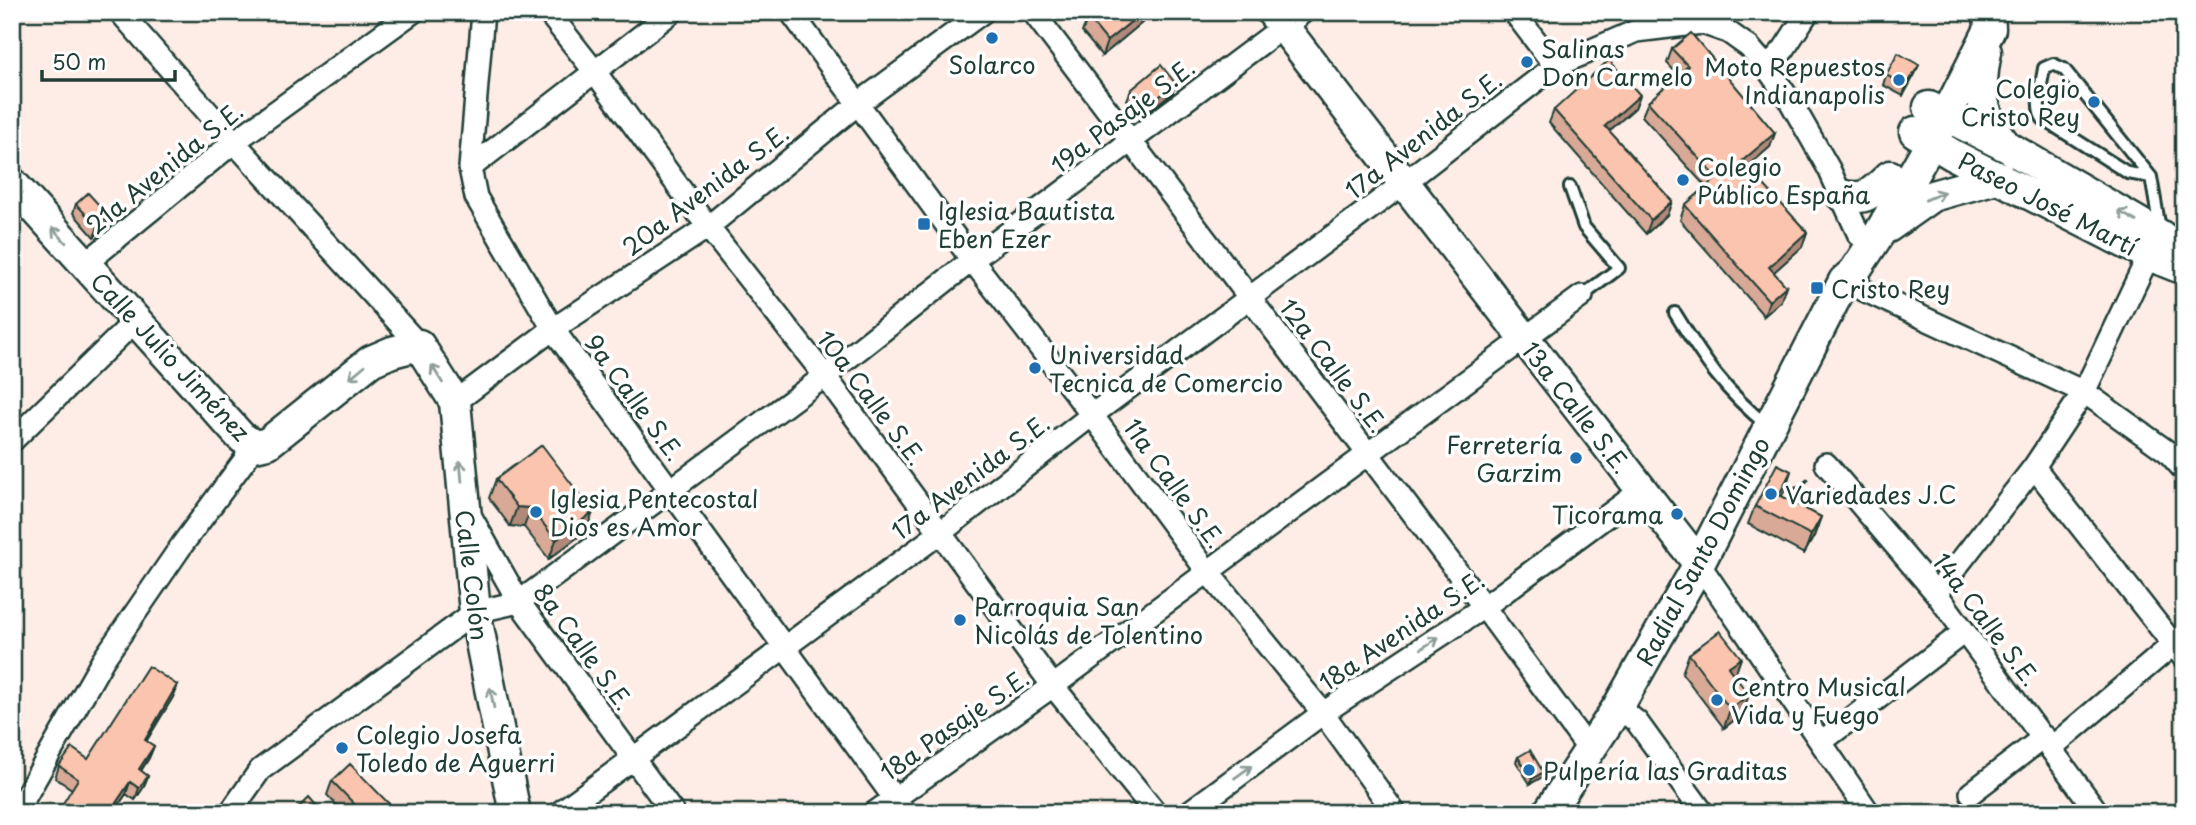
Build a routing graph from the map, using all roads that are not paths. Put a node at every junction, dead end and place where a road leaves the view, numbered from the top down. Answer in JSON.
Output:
{"nodes":[{"id":1,"x":120,"y":12,"type":"edge"},
{"id":2,"x":413,"y":12,"type":"edge"},
{"id":3,"x":483,"y":12,"type":"edge"},
{"id":4,"x":548,"y":12,"type":"edge"},
{"id":5,"x":672,"y":12,"type":"edge"},
{"id":6,"x":790,"y":12,"type":"edge"},
{"id":7,"x":983,"y":12,"type":"edge"},
{"id":8,"x":1033,"y":12,"type":"edge"},
{"id":9,"x":1514,"y":12,"type":"edge"},
{"id":10,"x":1808,"y":12,"type":"edge"},
{"id":11,"x":1286,"y":17,"type":"edge"},
{"id":12,"x":1988,"y":18,"type":"edge"},
{"id":13,"x":1555,"y":66,"type":"junction"},
{"id":14,"x":1767,"y":68,"type":"junction"},
{"id":15,"x":596,"y":72,"type":"junction"},
{"id":16,"x":859,"y":103,"type":"junction"},
{"id":17,"x":1930,"y":124,"type":"junction"},
{"id":18,"x":234,"y":142,"type":"junction"},
{"id":19,"x":1130,"y":142,"type":"junction"},
{"id":20,"x":2006,"y":146,"type":"junction"},
{"id":21,"x":470,"y":168,"type":"junction"},
{"id":22,"x":1890,"y":176,"type":"junction"},
{"id":23,"x":2000,"y":177,"type":"junction"},
{"id":24,"x":2151,"y":177,"type":"junction"},
{"id":25,"x":1404,"y":183,"type":"junction"},
{"id":26,"x":1570,"y":187,"type":"dead end"},
{"id":27,"x":1841,"y":195,"type":"junction"},
{"id":28,"x":16,"y":196,"type":"edge"},
{"id":29,"x":708,"y":226,"type":"junction"},
{"id":30,"x":1869,"y":234,"type":"junction"},
{"id":31,"x":2155,"y":245,"type":"junction"},
{"id":32,"x":2184,"y":254,"type":"edge"},
{"id":33,"x":972,"y":260,"type":"junction"},
{"id":34,"x":85,"y":264,"type":"junction"},
{"id":35,"x":2184,"y":269,"type":"edge"},
{"id":36,"x":1844,"y":281,"type":"junction"},
{"id":37,"x":1582,"y":296,"type":"joint"},
{"id":38,"x":1250,"y":298,"type":"junction"},
{"id":39,"x":1675,"y":313,"type":"dead end"},
{"id":40,"x":137,"y":319,"type":"junction"},
{"id":41,"x":553,"y":329,"type":"junction"},
{"id":42,"x":1525,"y":340,"type":"junction"},
{"id":43,"x":419,"y":345,"type":"junction"},
{"id":44,"x":825,"y":376,"type":"junction"},
{"id":45,"x":2084,"y":392,"type":"junction"},
{"id":46,"x":455,"y":402,"type":"junction"},
{"id":47,"x":1092,"y":415,"type":"junction"},
{"id":48,"x":1768,"y":426,"type":"junction"},
{"id":49,"x":12,"y":441,"type":"edge"},
{"id":50,"x":255,"y":446,"type":"junction"},
{"id":51,"x":1368,"y":454,"type":"junction"},
{"id":52,"x":1826,"y":464,"type":"dead end"},
{"id":53,"x":2034,"y":467,"type":"junction"},
{"id":54,"x":2184,"y":470,"type":"edge"},
{"id":55,"x":669,"y":489,"type":"junction"},
{"id":56,"x":1642,"y":490,"type":"junction"},
{"id":57,"x":464,"y":503,"type":"junction"},
{"id":58,"x":940,"y":533,"type":"junction"},
{"id":59,"x":1699,"y":564,"type":"junction"},
{"id":60,"x":1207,"y":571,"type":"junction"},
{"id":61,"x":1937,"y":593,"type":"junction"},
{"id":62,"x":519,"y":602,"type":"junction"},
{"id":63,"x":1484,"y":607,"type":"junction"},
{"id":64,"x":475,"y":612,"type":"junction"},
{"id":65,"x":1964,"y":632,"type":"junction"},
{"id":66,"x":783,"y":646,"type":"junction"},
{"id":67,"x":2180,"y":646,"type":"edge"},
{"id":68,"x":1053,"y":687,"type":"junction"},
{"id":69,"x":1618,"y":707,"type":"junction"},
{"id":70,"x":1323,"y":713,"type":"junction"},
{"id":71,"x":1821,"y":742,"type":"junction"},
{"id":72,"x":2047,"y":743,"type":"junction"},
{"id":73,"x":1590,"y":751,"type":"junction"},
{"id":74,"x":633,"y":758,"type":"junction"},
{"id":75,"x":1971,"y":793,"type":"dead end"},
{"id":76,"x":900,"y":805,"type":"edge"},
{"id":77,"x":16,"y":813,"type":"edge"},
{"id":78,"x":230,"y":813,"type":"edge"},
{"id":79,"x":515,"y":813,"type":"edge"},
{"id":80,"x":559,"y":813,"type":"edge"},
{"id":81,"x":673,"y":813,"type":"edge"},
{"id":82,"x":874,"y":813,"type":"edge"},
{"id":83,"x":1156,"y":813,"type":"edge"},
{"id":84,"x":1188,"y":813,"type":"edge"},
{"id":85,"x":1395,"y":813,"type":"edge"},
{"id":86,"x":1548,"y":813,"type":"edge"},
{"id":87,"x":1703,"y":813,"type":"edge"},
{"id":88,"x":1869,"y":813,"type":"edge"},
{"id":89,"x":2098,"y":813,"type":"edge"}],
"edges":[{"from":1,"to":18,"type":"street"},
{"from":2,"to":18,"type":"street","name":"21a Avenida S.E."},
{"from":3,"to":21,"type":"street","name":"9a Calle S.E."},
{"from":4,"to":15,"type":"street","name":"10a Calle S.E."},
{"from":5,"to":15,"type":"street"},
{"from":6,"to":16,"type":"street","name":"11a Calle S.E."},
{"from":7,"to":16,"type":"street","name":"20a Avenida S.E."},
{"from":8,"to":19,"type":"street","name":"12a Calle S.E."},
{"from":9,"to":13,"type":"street"},
{"from":10,"to":14,"type":"street"},
{"from":11,"to":19,"type":"street","name":"19a Pasaje S.E."},
{"from":11,"to":25,"type":"main road","name":"13a Calle S.E."},
{"from":12,"to":17,"type":"main road","name":"Radial Santo Domingo"},
{"from":12,"to":20,"type":"main road"},
{"from":13,"to":14,"type":"street","name":"17a Avenida S.E."},
{"from":13,"to":25,"type":"street","name":"17a Avenida S.E."},
{"from":14,"to":27,"type":"street"},
{"from":15,"to":21,"type":"street"},
{"from":15,"to":29,"type":"street","name":"10a Calle S.E."},
{"from":16,"to":29,"type":"street","name":"20a Avenida S.E."},
{"from":16,"to":33,"type":"street","name":"11a Calle S.E."},
{"from":17,"to":20,"type":"main road","name":"Paseo José Martí"},
{"from":17,"to":22,"type":"main road","name":"Radial Santo Domingo"},
{"from":17,"to":23,"type":"main road","name":"Paseo José Martí"},
{"from":17,"to":30,"type":"main road","name":"Radial Santo Domingo"},
{"from":18,"to":34,"type":"street","name":"21a Avenida S.E."},
{"from":18,"to":43,"type":"street"},
{"from":19,"to":33,"type":"street","name":"19a Pasaje S.E."},
{"from":19,"to":38,"type":"street","name":"12a Calle S.E."},
{"from":31,"to":20,"type":"main road","name":"Paseo José Martí","one_way":true},
{"from":21,"to":41,"type":"street","name":"9a Calle S.E."},
{"from":22,"to":27,"type":"main road"},
{"from":22,"to":30,"type":"main road","name":"Radial Santo Domingo"},
{"from":30,"to":23,"type":"main road","one_way":true},
{"from":23,"to":31,"type":"main road","name":"Paseo José Martí"},
{"from":24,"to":24,"type":"lane"},
{"from":24,"to":31,"type":"lane"},
{"from":25,"to":38,"type":"street","name":"17a Avenida S.E."},
{"from":25,"to":42,"type":"main road","name":"13a Calle S.E."},
{"from":26,"to":37,"type":"lane"},
{"from":27,"to":30,"type":"street"},
{"from":34,"to":28,"type":"main road","name":"Calle Julio Jiménez","one_way":true},
{"from":29,"to":41,"type":"street","name":"20a Avenida S.E."},
{"from":29,"to":44,"type":"street","name":"10a Calle S.E."},
{"from":30,"to":36,"type":"main road","name":"Radial Santo Domingo"},
{"from":31,"to":32,"type":"main road","name":"Paseo José Martí"},
{"from":31,"to":35,"type":"main road","name":"Paseo José Martí"},
{"from":31,"to":45,"type":"street"},
{"from":33,"to":44,"type":"street"},
{"from":33,"to":47,"type":"street","name":"11a Calle S.E."},
{"from":34,"to":40,"type":"main road","name":"Calle Julio Jiménez"},
{"from":36,"to":45,"type":"street"},
{"from":36,"to":48,"type":"main road","name":"Radial Santo Domingo"},
{"from":37,"to":42,"type":"street"},
{"from":38,"to":47,"type":"street","name":"17a Avenida S.E."},
{"from":38,"to":51,"type":"street","name":"12a Calle S.E."},
{"from":39,"to":48,"type":"lane"},
{"from":40,"to":49,"type":"street"},
{"from":40,"to":50,"type":"main road","name":"Calle Julio Jiménez"},
{"from":41,"to":46,"type":"street","name":"20a Avenida S.E."},
{"from":41,"to":55,"type":"street","name":"9a Calle S.E."},
{"from":42,"to":51,"type":"street"},
{"from":42,"to":56,"type":"main road","name":"13a Calle S.E."},
{"from":46,"to":43,"type":"main road","name":"Calle Colón","one_way":true},
{"from":43,"to":50,"type":"main road","name":"Calle Julio Jiménez","one_way":true},
{"from":44,"to":55,"type":"street"},
{"from":44,"to":58,"type":"street","name":"10a Calle S.E."},
{"from":45,"to":53,"type":"street"},
{"from":45,"to":54,"type":"street"},
{"from":57,"to":46,"type":"main road","name":"Calle Colón","one_way":true},
{"from":47,"to":58,"type":"street","name":"17a Avenida S.E."},
{"from":47,"to":60,"type":"street","name":"11a Calle S.E."},
{"from":48,"to":59,"type":"main road","name":"Radial Santo Domingo"},
{"from":50,"to":77,"type":"street"},
{"from":51,"to":60,"type":"street","name":"18a Pasaje S.E."},
{"from":51,"to":63,"type":"street","name":"12a Calle S.E."},
{"from":52,"to":61,"type":"street","name":"14a Calle S.E."},
{"from":53,"to":61,"type":"street"},
{"from":53,"to":67,"type":"street"},
{"from":55,"to":62,"type":"street"},
{"from":55,"to":66,"type":"street","name":"9a Calle S.E."},
{"from":56,"to":59,"type":"main road","name":"13a Calle S.E."},
{"from":56,"to":63,"type":"street","name":"18a Avenida S.E."},
{"from":57,"to":62,"type":"street","name":"8a Calle S.E."},
{"from":57,"to":64,"type":"main road","name":"Calle Colón"},
{"from":58,"to":66,"type":"street","name":"17a Avenida S.E."},
{"from":58,"to":68,"type":"street","name":"10a Calle S.E."},
{"from":59,"to":69,"type":"main road","name":"Radial Santo Domingo"},
{"from":59,"to":71,"type":"street","name":"13a Calle S.E."},
{"from":60,"to":68,"type":"street","name":"18a Pasaje S.E."},
{"from":60,"to":70,"type":"street","name":"11a Calle S.E."},
{"from":61,"to":65,"type":"street","name":"14a Calle S.E."},
{"from":62,"to":64,"type":"street"},
{"from":62,"to":74,"type":"street","name":"8a Calle S.E."},
{"from":70,"to":63,"type":"street","name":"18a Avenida S.E.","one_way":true},
{"from":63,"to":73,"type":"street","name":"12a Calle S.E."},
{"from":64,"to":78,"type":"street"},
{"from":79,"to":64,"type":"main road","name":"Calle Colón","one_way":true},
{"from":65,"to":71,"type":"street"},
{"from":65,"to":72,"type":"street","name":"14a Calle S.E."},
{"from":66,"to":74,"type":"street","name":"17a Avenida S.E."},
{"from":66,"to":76,"type":"street","name":"9a Calle S.E."},
{"from":67,"to":72,"type":"street"},
{"from":68,"to":76,"type":"street","name":"18a Pasaje S.E."},
{"from":68,"to":83,"type":"street","name":"10a Calle S.E."},
{"from":69,"to":73,"type":"main road","name":"Radial Santo Domingo"},
{"from":69,"to":87,"type":"street"},
{"from":84,"to":70,"type":"street","name":"18a Avenida S.E.","one_way":true},
{"from":70,"to":85,"type":"street","name":"11a Calle S.E."},
{"from":71,"to":88,"type":"street","name":"13a Calle S.E."},
{"from":72,"to":75,"type":"street"},
{"from":72,"to":89,"type":"street","name":"14a Calle S.E."},
{"from":73,"to":86,"type":"main road","name":"Radial Santo Domingo"},
{"from":74,"to":80,"type":"street","name":"17a Avenida S.E."},
{"from":74,"to":81,"type":"street","name":"8a Calle S.E."},
{"from":76,"to":82,"type":"street","name":"18a Pasaje S.E."}]}
